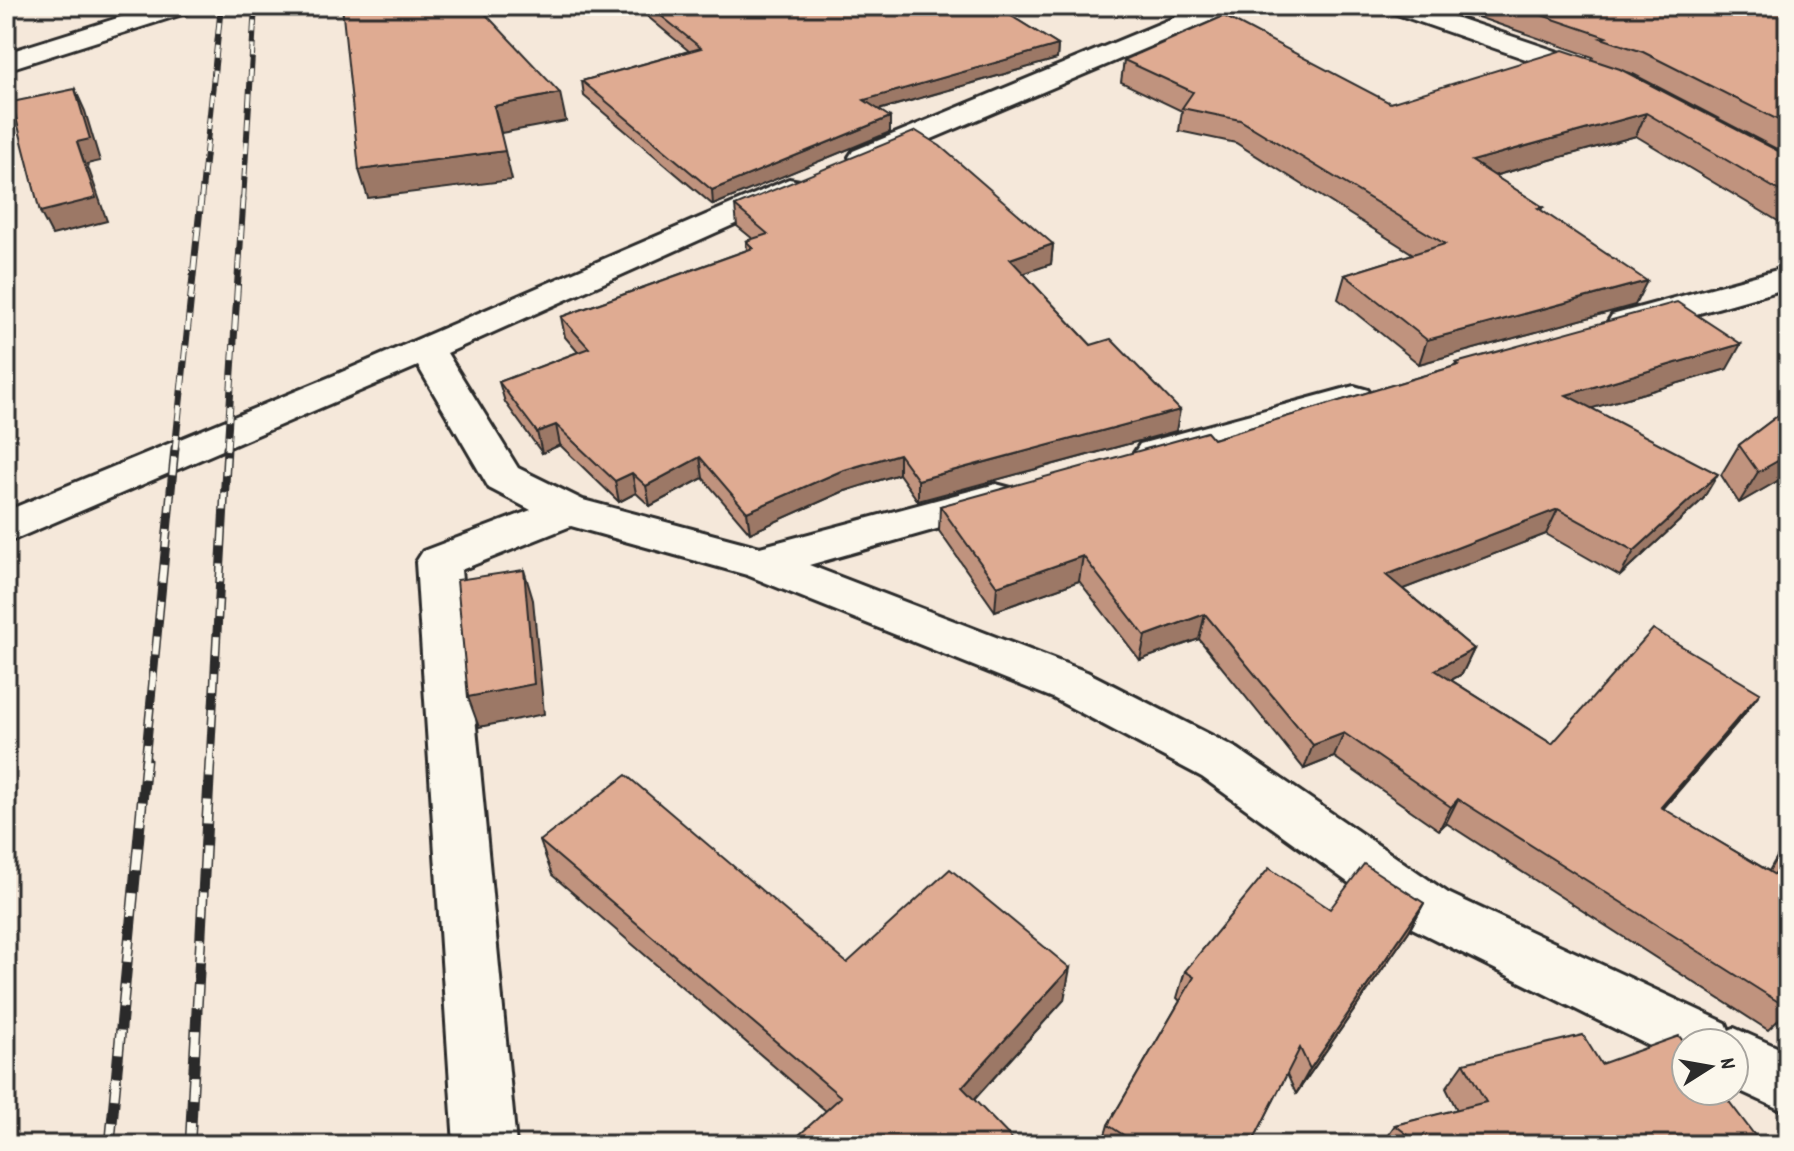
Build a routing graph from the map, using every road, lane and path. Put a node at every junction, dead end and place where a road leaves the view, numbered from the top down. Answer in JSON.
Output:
{"nodes":[{"id":1,"x":183,"y":6,"type":"edge"},
{"id":2,"x":1224,"y":6,"type":"edge"},
{"id":3,"x":1397,"y":6,"type":"edge"},
{"id":4,"x":6,"y":62,"type":"edge"},
{"id":5,"x":1622,"y":83,"type":"edge"},
{"id":6,"x":1788,"y":277,"type":"edge"},
{"id":7,"x":1589,"y":333,"type":"edge"},
{"id":8,"x":425,"y":347,"type":"junction"},
{"id":9,"x":1389,"y":388,"type":"edge"},
{"id":10,"x":1113,"y":465,"type":"edge"},
{"id":11,"x":1036,"y":486,"type":"edge"},
{"id":12,"x":569,"y":511,"type":"junction"},
{"id":13,"x":6,"y":528,"type":"edge"},
{"id":14,"x":760,"y":563,"type":"junction"},
{"id":15,"x":1672,"y":1027,"type":"edge"},
{"id":16,"x":1750,"y":1065,"type":"edge"},
{"id":17,"x":1788,"y":1083,"type":"edge"},
{"id":18,"x":485,"y":1145,"type":"edge"}],
"edges":[{"from":1,"to":4,"type":"street"},
{"from":2,"to":8,"type":"street"},
{"from":3,"to":5,"type":"street"},
{"from":6,"to":7,"type":"street"},
{"from":8,"to":12,"type":"street"},
{"from":8,"to":13,"type":"street"},
{"from":9,"to":10,"type":"street"},
{"from":11,"to":14,"type":"street"},
{"from":12,"to":14,"type":"street"},
{"from":12,"to":18,"type":"street"},
{"from":14,"to":15,"type":"street"},
{"from":16,"to":17,"type":"street"}]}
